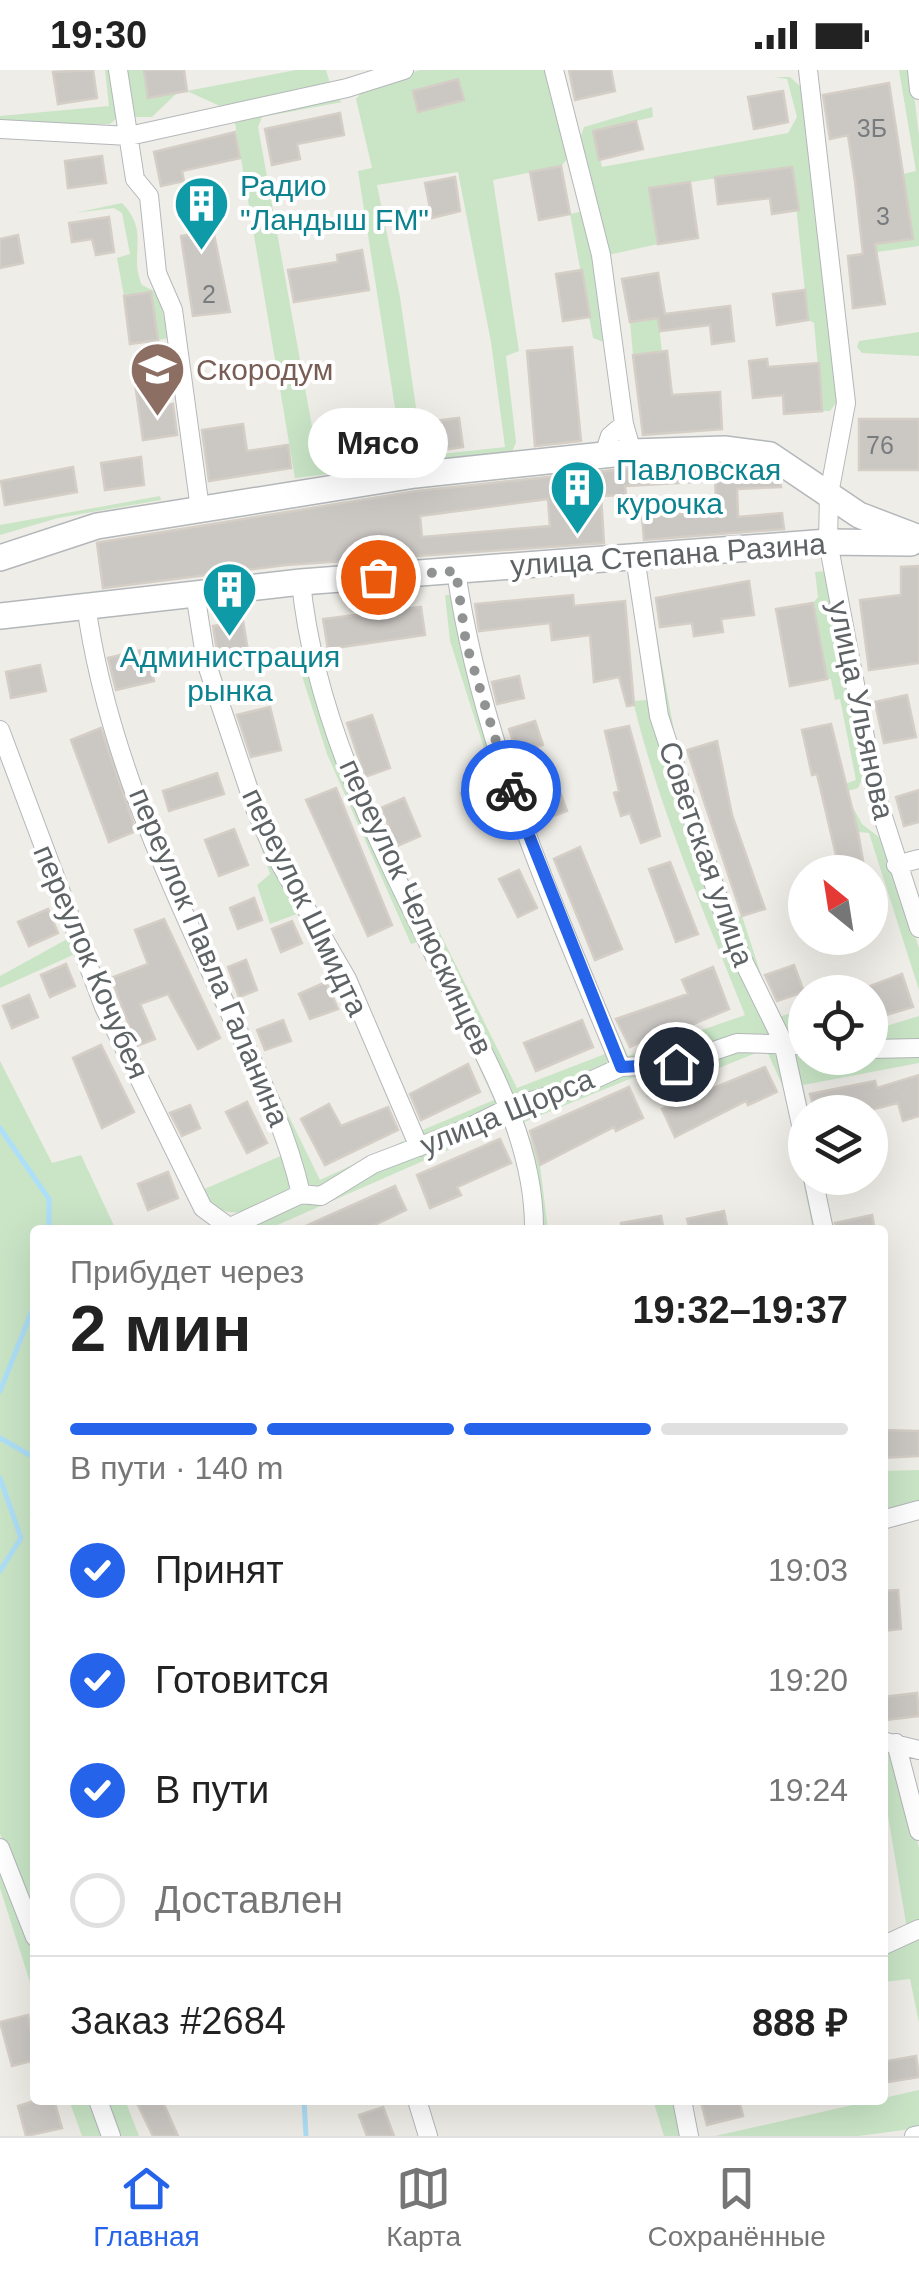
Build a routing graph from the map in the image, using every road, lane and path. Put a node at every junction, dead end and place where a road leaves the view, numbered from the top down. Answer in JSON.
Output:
{"nodes":[{"id":1,"x":118,"y":70,"type":"edge"},
{"id":2,"x":404,"y":70,"type":"edge"},
{"id":3,"x":554,"y":70,"type":"edge"},
{"id":4,"x":808,"y":70,"type":"edge"},
{"id":5,"x":916,"y":70,"type":"edge"},
{"id":6,"x":919,"y":90,"type":"edge"},
{"id":7,"x":0,"y":129,"type":"edge"},
{"id":8,"x":128,"y":136,"type":"junction"},
{"id":9,"x":624,"y":424,"type":"junction"},
{"id":10,"x":632,"y":452,"type":"junction"},
{"id":11,"x":604,"y":454,"type":"junction"},
{"id":12,"x":830,"y":494,"type":"junction"},
{"id":13,"x":200,"y":509,"type":"junction"},
{"id":14,"x":919,"y":541,"type":"edge"},
{"id":15,"x":828,"y":542,"type":"junction"},
{"id":16,"x":635,"y":557,"type":"junction"},
{"id":17,"x":0,"y":558,"type":"edge"},
{"id":18,"x":456,"y":571,"type":"junction"},
{"id":19,"x":301,"y":582,"type":"junction"},
{"id":20,"x":195,"y":593,"type":"junction"},
{"id":21,"x":86,"y":604,"type":"junction"},
{"id":22,"x":0,"y":616,"type":"edge"},
{"id":23,"x":0,"y":730,"type":"edge"},
{"id":24,"x":919,"y":859,"type":"edge"},
{"id":25,"x":896,"y":866,"type":"junction"},
{"id":26,"x":919,"y":928,"type":"edge"},
{"id":27,"x":782,"y":1042,"type":"junction"},
{"id":28,"x":788,"y":1043,"type":"edge"},
{"id":29,"x":919,"y":1048,"type":"edge"},
{"id":30,"x":888,"y":1049,"type":"edge"},
{"id":31,"x":621,"y":1067,"type":"junction"},
{"id":32,"x":794,"y":1095,"type":"edge"},
{"id":33,"x":510,"y":1107,"type":"junction"},
{"id":34,"x":419,"y":1147,"type":"junction"},
{"id":35,"x":302,"y":1194,"type":"junction"},
{"id":36,"x":817,"y":1195,"type":"edge"},
{"id":37,"x":225,"y":1225,"type":"edge"},
{"id":38,"x":238,"y":1225,"type":"edge"},
{"id":39,"x":534,"y":1225,"type":"edge"},
{"id":40,"x":823,"y":1225,"type":"edge"},
{"id":41,"x":919,"y":1510,"type":"edge"},
{"id":42,"x":888,"y":1518,"type":"edge"},
{"id":43,"x":889,"y":1742,"type":"edge"},
{"id":44,"x":919,"y":1750,"type":"edge"},
{"id":45,"x":919,"y":1831,"type":"edge"},
{"id":46,"x":0,"y":1848,"type":"edge"},
{"id":47,"x":30,"y":1923,"type":"edge"},
{"id":48,"x":919,"y":1929,"type":"edge"},
{"id":49,"x":888,"y":1943,"type":"edge"},
{"id":50,"x":100,"y":2105,"type":"edge"},
{"id":51,"x":419,"y":2105,"type":"edge"},
{"id":52,"x":683,"y":2105,"type":"edge"},
{"id":53,"x":111,"y":2136,"type":"edge"},
{"id":54,"x":428,"y":2136,"type":"edge"},
{"id":55,"x":690,"y":2136,"type":"edge"}],
"edges":[{"from":1,"to":8,"type":"street"},
{"from":2,"to":8,"type":"street"},
{"from":3,"to":9,"type":"street"},
{"from":4,"to":12,"type":"street","name":"улица Ульянова"},
{"from":5,"to":6,"type":"street"},
{"from":7,"to":8,"type":"street"},
{"from":8,"to":13,"type":"street"},
{"from":9,"to":10,"type":"street"},
{"from":9,"to":11,"type":"street"},
{"from":10,"to":11,"type":"main road","name":"улица Степана Разина"},
{"from":10,"to":12,"type":"main road","name":"улица Степана Разина"},
{"from":11,"to":13,"type":"main road","name":"улица Степана Разина"},
{"from":12,"to":14,"type":"main road","name":"улица Степана Разина"},
{"from":12,"to":15,"type":"street","name":"улица Ульянова"},
{"from":13,"to":17,"type":"main road","name":"улица Степана Разина"},
{"from":14,"to":15,"type":"main road","name":"улица Степана Разина"},
{"from":15,"to":16,"type":"main road","name":"улица Степана Разина"},
{"from":15,"to":25,"type":"street","name":"улица Ульянова"},
{"from":16,"to":18,"type":"main road","name":"улица Степана Разина"},
{"from":16,"to":27,"type":"street","name":"Советская улица"},
{"from":18,"to":19,"type":"main road","name":"улица Степана Разина"},
{"from":18,"to":31,"type":"street"},
{"from":19,"to":20,"type":"main road","name":"улица Степана Разина"},
{"from":19,"to":33,"type":"street","name":"переулок Челюскинцев"},
{"from":20,"to":21,"type":"main road","name":"улица Степана Разина"},
{"from":20,"to":34,"type":"street","name":"переулок Шмидта"},
{"from":21,"to":22,"type":"main road","name":"улица Степана Разина"},
{"from":21,"to":35,"type":"street","name":"переулок Павла Галанина"},
{"from":23,"to":37,"type":"street","name":"переулок Кочубея"},
{"from":24,"to":25,"type":"street"},
{"from":25,"to":26,"type":"street","name":"улица Ульянова"},
{"from":27,"to":28,"type":"street","name":"улица Щорса"},
{"from":27,"to":31,"type":"street","name":"улица Щорса"},
{"from":27,"to":32,"type":"street","name":"Советская улица"},
{"from":29,"to":30,"type":"street"},
{"from":31,"to":33,"type":"street","name":"улица Щорса"},
{"from":33,"to":34,"type":"street","name":"улица Щорса"},
{"from":33,"to":39,"type":"street","name":"переулок Челюскинцев"},
{"from":34,"to":35,"type":"street","name":"улица Щорса"},
{"from":35,"to":38,"type":"street","name":"улица Щорса"},
{"from":36,"to":40,"type":"street"},
{"from":41,"to":42,"type":"street"},
{"from":43,"to":44,"type":"street"},
{"from":43,"to":45,"type":"street"},
{"from":46,"to":47,"type":"street"},
{"from":48,"to":49,"type":"street"},
{"from":50,"to":53,"type":"street"},
{"from":51,"to":54,"type":"street"},
{"from":52,"to":55,"type":"street"}]}
